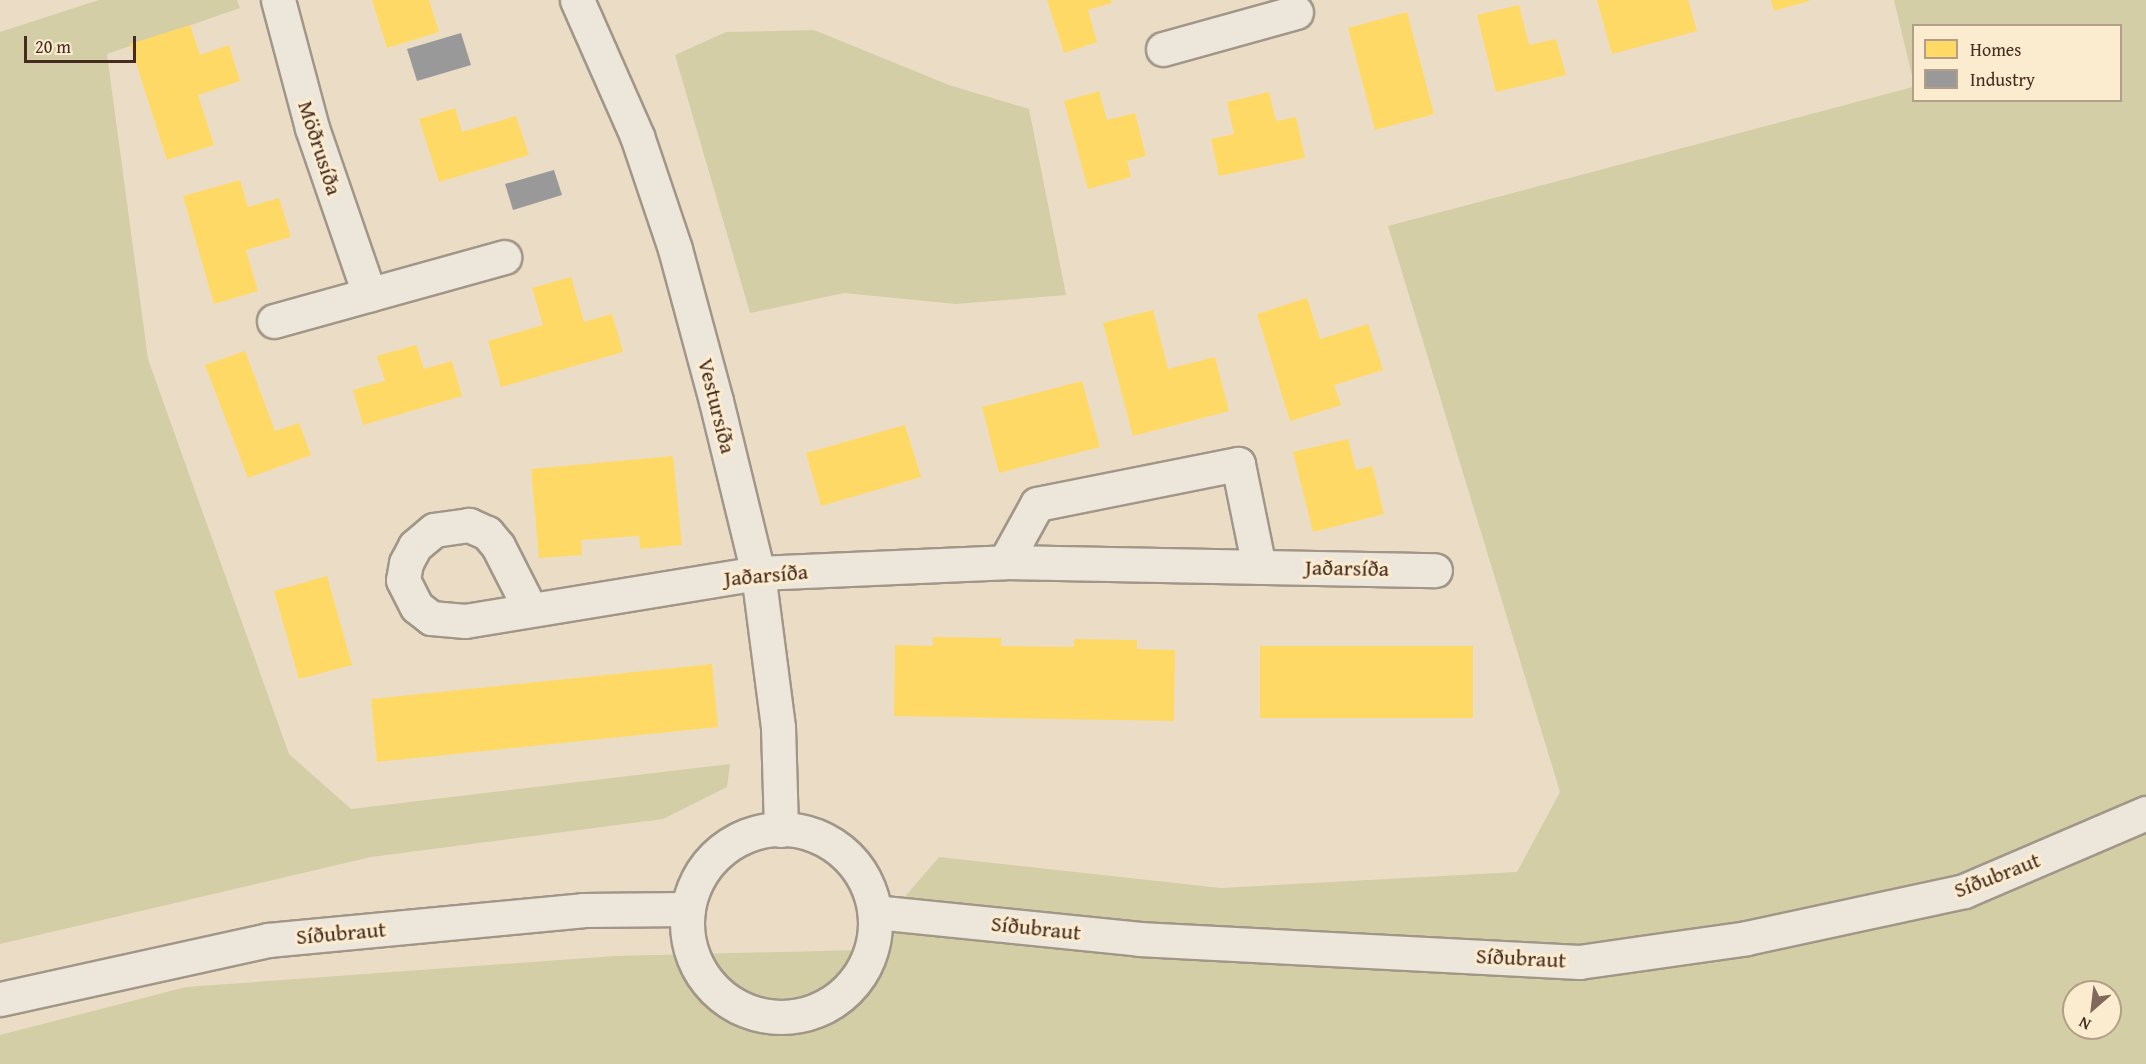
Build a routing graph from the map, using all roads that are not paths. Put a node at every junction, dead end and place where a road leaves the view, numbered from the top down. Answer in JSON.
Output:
{"nodes":[{"id":1,"x":278,"y":0,"type":"edge"},
{"id":2,"x":577,"y":0,"type":"edge"},
{"id":3,"x":1296,"y":12,"type":"dead end"},
{"id":4,"x":1240,"y":13,"type":"edge"},
{"id":5,"x":1163,"y":49,"type":"dead end"},
{"id":6,"x":504,"y":257,"type":"dead end"},
{"id":7,"x":369,"y":294,"type":"junction"},
{"id":8,"x":273,"y":321,"type":"dead end"},
{"id":9,"x":1005,"y":562,"type":"junction"},
{"id":10,"x":1258,"y":567,"type":"junction"},
{"id":11,"x":1435,"y":570,"type":"dead end"},
{"id":12,"x":758,"y":573,"type":"junction"},
{"id":13,"x":530,"y":609,"type":"dead end"},
{"id":14,"x":2146,"y":813,"type":"edge"},
{"id":15,"x":781,"y":830,"type":"junction"},
{"id":16,"x":688,"y":909,"type":"junction"},
{"id":17,"x":875,"y":912,"type":"junction"},
{"id":18,"x":0,"y":999,"type":"edge"}],
"edges":[{"from":1,"to":7,"type":"street","name":"Möðrusíða"},
{"from":2,"to":12,"type":"street","name":"Vestursíða"},
{"from":3,"to":4,"type":"street"},
{"from":4,"to":5,"type":"street"},
{"from":6,"to":7,"type":"street"},
{"from":7,"to":8,"type":"street"},
{"from":9,"to":10,"type":"street","name":"Jaðarsíða"},
{"from":9,"to":10,"type":"street"},
{"from":9,"to":12,"type":"street","name":"Jaðarsíða"},
{"from":10,"to":11,"type":"street","name":"Jaðarsíða"},
{"from":12,"to":13,"type":"street","name":"Jaðarsíða"},
{"from":12,"to":15,"type":"street","name":"Vestursíða"},
{"from":14,"to":17,"type":"street","name":"Síðubraut"},
{"from":15,"to":16,"type":"street"},
{"from":15,"to":17,"type":"street"},
{"from":16,"to":17,"type":"street"},
{"from":16,"to":18,"type":"street","name":"Síðubraut"}]}
